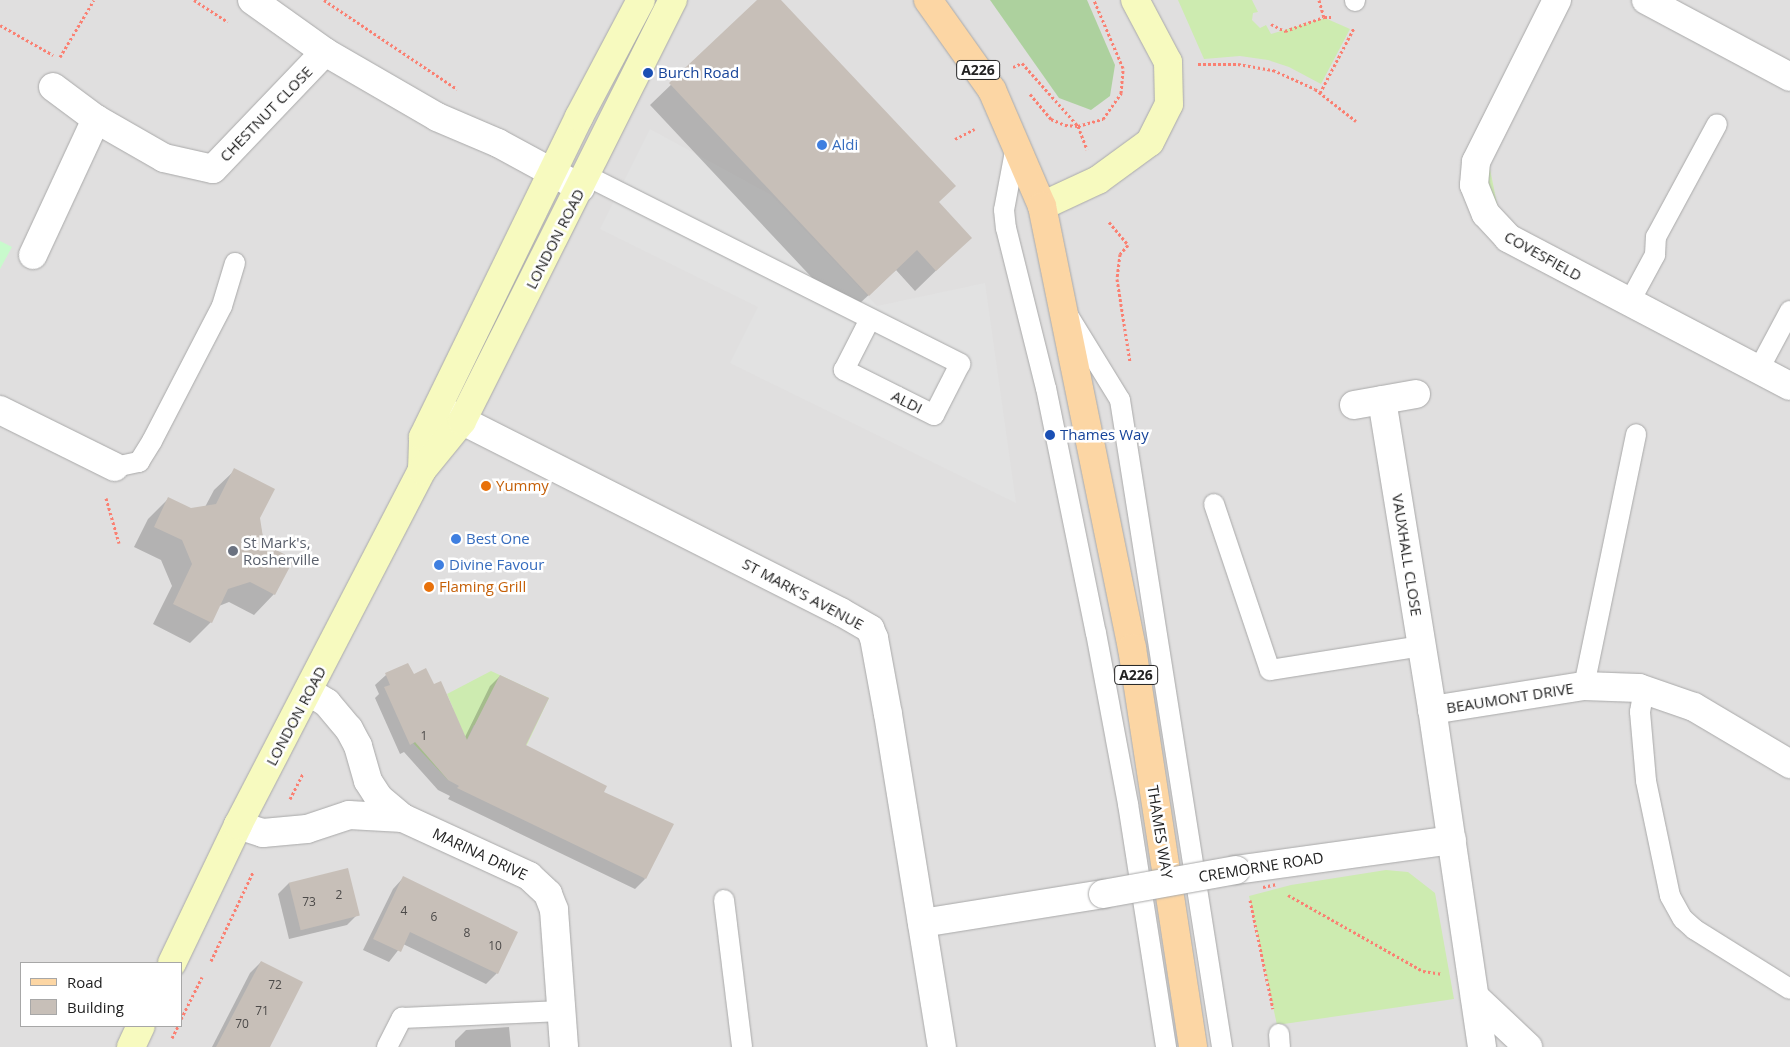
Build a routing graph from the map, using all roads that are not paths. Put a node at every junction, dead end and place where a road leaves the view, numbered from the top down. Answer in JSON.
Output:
{"nodes":[{"id":1,"x":252,"y":0,"type":"edge"},
{"id":2,"x":641,"y":0,"type":"edge"},
{"id":3,"x":673,"y":0,"type":"edge"},
{"id":4,"x":928,"y":0,"type":"edge"},
{"id":5,"x":1135,"y":0,"type":"edge"},
{"id":6,"x":1557,"y":0,"type":"edge"},
{"id":7,"x":1646,"y":0,"type":"edge"},
{"id":8,"x":324,"y":52,"type":"junction"},
{"id":9,"x":1790,"y":77,"type":"edge"},
{"id":10,"x":53,"y":87,"type":"dead end"},
{"id":11,"x":96,"y":119,"type":"junction"},
{"id":12,"x":1717,"y":124,"type":"dead end"},
{"id":13,"x":1016,"y":146,"type":"junction"},
{"id":14,"x":552,"y":172,"type":"junction"},
{"id":15,"x":584,"y":182,"type":"junction"},
{"id":16,"x":1042,"y":206,"type":"junction"},
{"id":17,"x":33,"y":255,"type":"dead end"},
{"id":18,"x":235,"y":263,"type":"dead end"},
{"id":19,"x":1629,"y":304,"type":"junction"},
{"id":20,"x":1063,"y":306,"type":"junction"},
{"id":21,"x":1790,"y":311,"type":"edge"},
{"id":22,"x":870,"y":319,"type":"junction"},
{"id":23,"x":1759,"y":370,"type":"junction"},
{"id":24,"x":1790,"y":386,"type":"edge"},
{"id":25,"x":1416,"y":394,"type":"dead end"},
{"id":26,"x":1382,"y":400,"type":"junction"},
{"id":27,"x":1354,"y":405,"type":"dead end"},
{"id":28,"x":437,"y":408,"type":"junction"},
{"id":29,"x":0,"y":410,"type":"edge"},
{"id":30,"x":462,"y":421,"type":"junction"},
{"id":31,"x":1636,"y":434,"type":"dead end"},
{"id":32,"x":116,"y":467,"type":"joint"},
{"id":33,"x":422,"y":470,"type":"junction"},
{"id":34,"x":1214,"y":504,"type":"dead end"},
{"id":35,"x":1421,"y":646,"type":"junction"},
{"id":36,"x":1584,"y":686,"type":"junction"},
{"id":37,"x":1644,"y":689,"type":"junction"},
{"id":38,"x":309,"y":692,"type":"junction"},
{"id":39,"x":1432,"y":710,"type":"junction"},
{"id":40,"x":1790,"y":764,"type":"edge"},
{"id":41,"x":403,"y":818,"type":"junction"},
{"id":42,"x":238,"y":825,"type":"junction"},
{"id":43,"x":1452,"y":840,"type":"junction"},
{"id":44,"x":724,"y":900,"type":"dead end"},
{"id":45,"x":922,"y":923,"type":"junction"},
{"id":46,"x":172,"y":962,"type":"edge"},
{"id":47,"x":1790,"y":989,"type":"edge"},
{"id":48,"x":1475,"y":997,"type":"junction"},
{"id":49,"x":562,"y":1011,"type":"junction"},
{"id":50,"x":141,"y":1027,"type":"edge"},
{"id":51,"x":131,"y":1047,"type":"edge"},
{"id":52,"x":387,"y":1047,"type":"edge"},
{"id":53,"x":564,"y":1047,"type":"edge"},
{"id":54,"x":742,"y":1047,"type":"edge"},
{"id":55,"x":942,"y":1047,"type":"edge"},
{"id":56,"x":1166,"y":1047,"type":"edge"},
{"id":57,"x":1193,"y":1047,"type":"edge"},
{"id":58,"x":1222,"y":1047,"type":"edge"},
{"id":59,"x":1482,"y":1047,"type":"edge"},
{"id":60,"x":1528,"y":1047,"type":"edge"}],
"edges":[{"from":1,"to":8,"type":"street"},
{"from":2,"to":14,"type":"main road","name":"LONDON ROAD"},
{"from":3,"to":15,"type":"main road","name":"LONDON ROAD"},
{"from":4,"to":13,"type":"main road","name":"THAMES WAY","number":"A226"},
{"from":5,"to":16,"type":"main road"},
{"from":6,"to":19,"type":"street","name":"COVESFIELD"},
{"from":7,"to":9,"type":"street"},
{"from":8,"to":11,"type":"street","name":"CHESTNUT CLOSE"},
{"from":8,"to":14,"type":"street"},
{"from":10,"to":11,"type":"street","name":"CHESTNUT CLOSE"},
{"from":11,"to":17,"type":"street"},
{"from":12,"to":19,"type":"lane"},
{"from":13,"to":16,"type":"main road","name":"THAMES WAY","number":"A226"},
{"from":13,"to":56,"type":"lane"},
{"from":14,"to":15,"type":"street"},
{"from":14,"to":28,"type":"main road","name":"LONDON ROAD"},
{"from":15,"to":22,"type":"lane"},
{"from":15,"to":30,"type":"main road","name":"LONDON ROAD"},
{"from":16,"to":20,"type":"main road","name":"THAMES WAY","number":"A226"},
{"from":18,"to":32,"type":"lane"},
{"from":19,"to":23,"type":"street","name":"COVESFIELD"},
{"from":20,"to":57,"type":"main road","name":"THAMES WAY","number":"A226"},
{"from":20,"to":58,"type":"lane"},
{"from":21,"to":23,"type":"lane"},
{"from":22,"to":22,"type":"lane","name":"ALDI"},
{"from":23,"to":24,"type":"street","name":"COVESFIELD"},
{"from":25,"to":26,"type":"street"},
{"from":26,"to":27,"type":"street"},
{"from":26,"to":35,"type":"street","name":"VAUXHALL CLOSE"},
{"from":28,"to":30,"type":"street","name":"ST MARK'S AVENUE"},
{"from":28,"to":33,"type":"main road","name":"LONDON ROAD"},
{"from":29,"to":32,"type":"street"},
{"from":30,"to":33,"type":"main road","name":"LONDON ROAD"},
{"from":30,"to":45,"type":"street","name":"ST MARK'S AVENUE"},
{"from":31,"to":36,"type":"lane"},
{"from":33,"to":38,"type":"main road","name":"LONDON ROAD"},
{"from":34,"to":35,"type":"lane"},
{"from":35,"to":39,"type":"street","name":"VAUXHALL CLOSE"},
{"from":36,"to":37,"type":"street","name":"BEAUMONT DRIVE"},
{"from":36,"to":39,"type":"street","name":"BEAUMONT DRIVE"},
{"from":37,"to":40,"type":"street","name":"BEAUMONT DRIVE"},
{"from":37,"to":47,"type":"lane"},
{"from":38,"to":41,"type":"street","name":"MARINA DRIVE"},
{"from":38,"to":42,"type":"main road","name":"LONDON ROAD"},
{"from":39,"to":43,"type":"street","name":"BEAUMONT DRIVE"},
{"from":41,"to":42,"type":"street","name":"MARINA DRIVE"},
{"from":41,"to":49,"type":"street","name":"MARINA DRIVE"},
{"from":42,"to":46,"type":"main road","name":"LONDON ROAD"},
{"from":43,"to":45,"type":"street","name":"CREMORNE ROAD","bridge":true},
{"from":43,"to":48,"type":"street","name":"BEAUMONT DRIVE"},
{"from":44,"to":54,"type":"lane"},
{"from":45,"to":55,"type":"street","name":"ST MARK'S AVENUE"},
{"from":48,"to":59,"type":"street","name":"BEAUMONT DRIVE"},
{"from":48,"to":60,"type":"street"},
{"from":49,"to":52,"type":"lane"},
{"from":49,"to":53,"type":"street","name":"MARINA DRIVE"},
{"from":50,"to":51,"type":"main road"}]}
